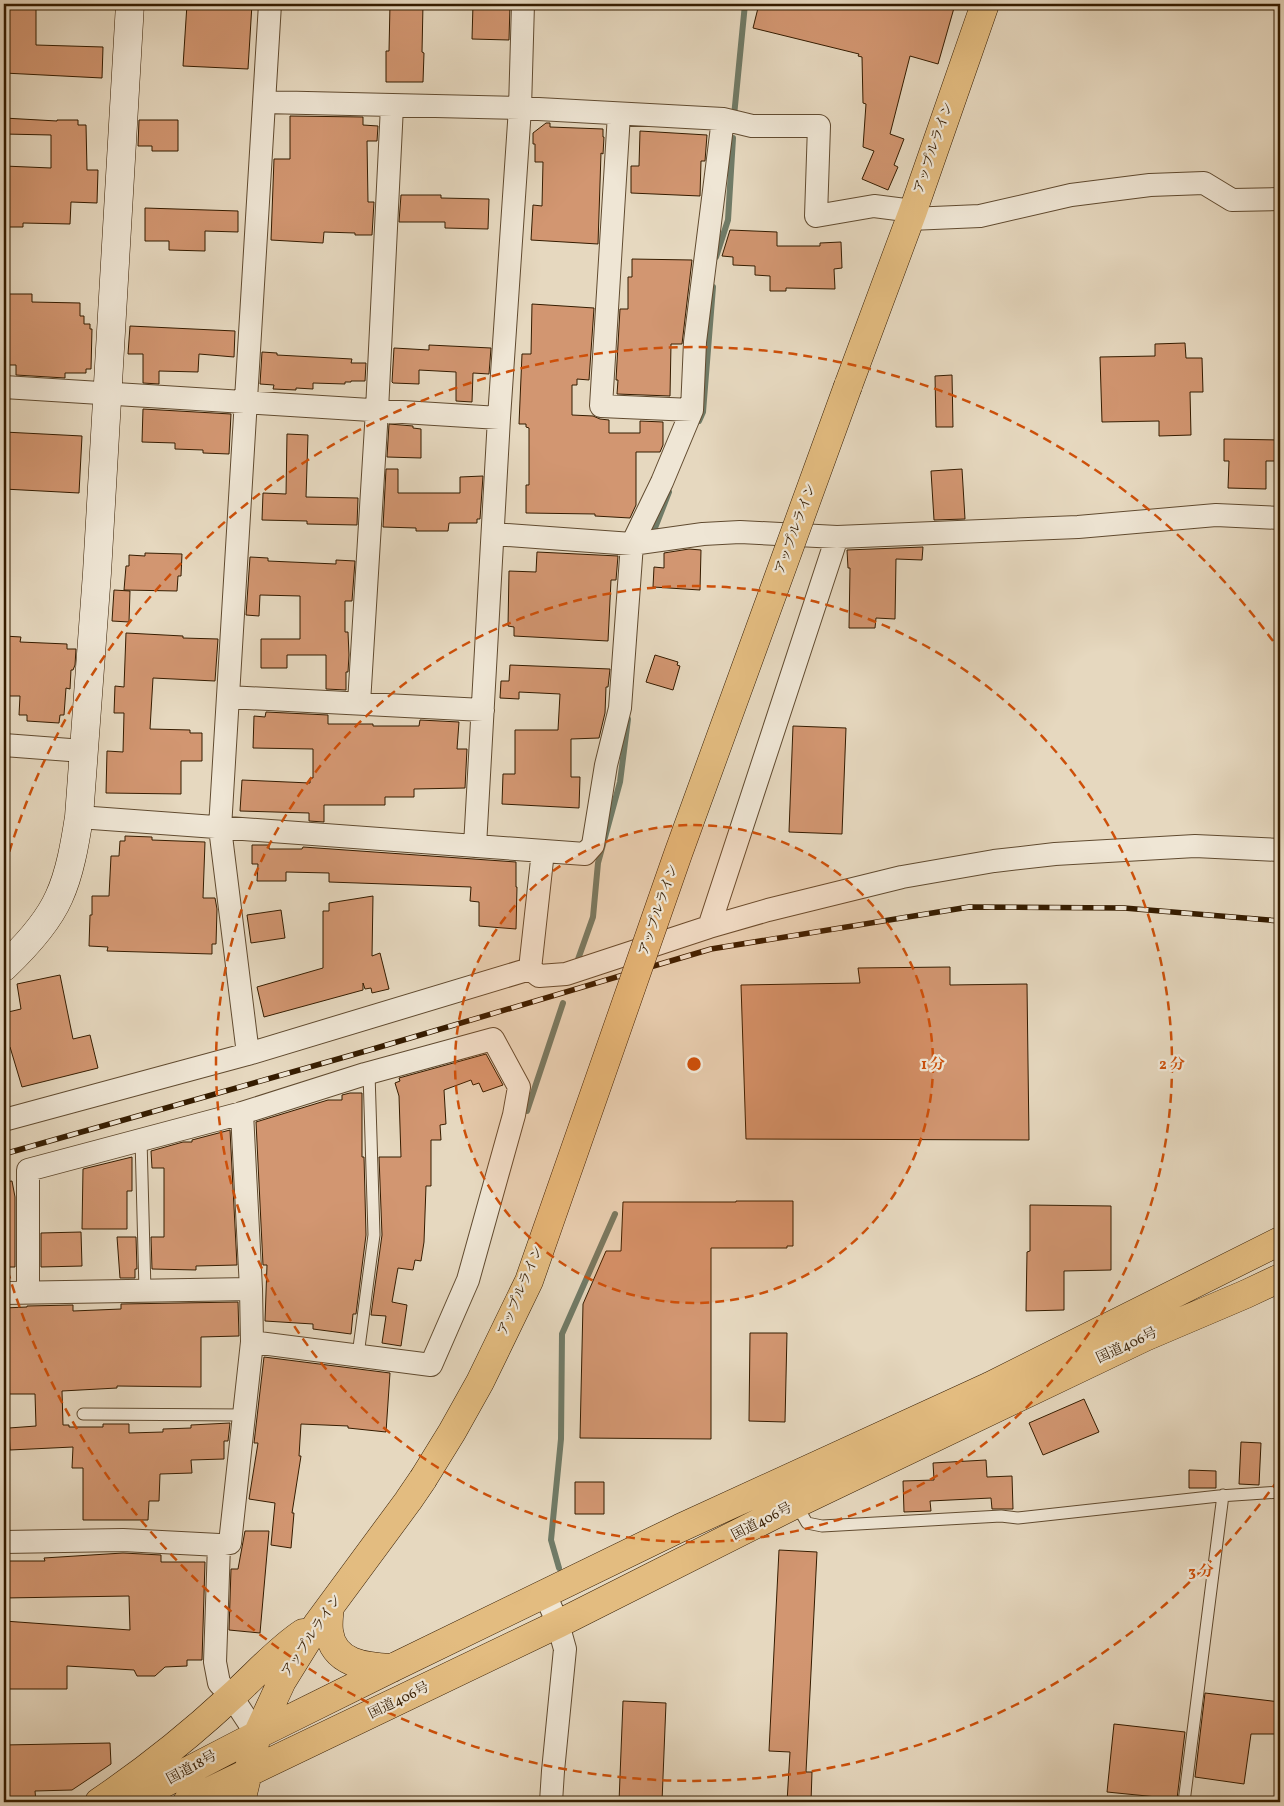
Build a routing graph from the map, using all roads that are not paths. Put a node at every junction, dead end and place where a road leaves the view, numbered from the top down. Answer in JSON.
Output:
{"nodes":[{"id":1,"x":130,"y":4,"type":"edge"},
{"id":2,"x":270,"y":4,"type":"edge"},
{"id":3,"x":523,"y":4,"type":"edge"},
{"id":4,"x":986,"y":4,"type":"edge"},
{"id":5,"x":264,"y":102,"type":"junction"},
{"id":6,"x":392,"y":106,"type":"junction"},
{"id":7,"x":520,"y":108,"type":"junction"},
{"id":8,"x":619,"y":114,"type":"junction"},
{"id":9,"x":723,"y":119,"type":"junction"},
{"id":10,"x":1280,"y":199,"type":"edge"},
{"id":11,"x":911,"y":215,"type":"junction"},
{"id":12,"x":4,"y":387,"type":"edge"},
{"id":13,"x":107,"y":393,"type":"junction"},
{"id":14,"x":246,"y":402,"type":"junction"},
{"id":15,"x":377,"y":410,"type":"junction"},
{"id":16,"x":692,"y":410,"type":"junction"},
{"id":17,"x":499,"y":418,"type":"junction"},
{"id":18,"x":1280,"y":518,"type":"edge"},
{"id":19,"x":493,"y":534,"type":"junction"},
{"id":20,"x":837,"y":537,"type":"junction"},
{"id":21,"x":632,"y":544,"type":"junction"},
{"id":22,"x":228,"y":696,"type":"junction"},
{"id":23,"x":359,"y":704,"type":"junction"},
{"id":24,"x":483,"y":710,"type":"junction"},
{"id":25,"x":4,"y":745,"type":"edge"},
{"id":26,"x":84,"y":751,"type":"junction"},
{"id":27,"x":79,"y":818,"type":"junction"},
{"id":28,"x":220,"y":828,"type":"junction"},
{"id":29,"x":475,"y":846,"type":"junction"},
{"id":30,"x":1280,"y":850,"type":"edge"},
{"id":31,"x":543,"y":851,"type":"junction"},
{"id":32,"x":709,"y":926,"type":"junction"},
{"id":33,"x":4,"y":966,"type":"edge"},
{"id":34,"x":530,"y":969,"type":"junction"},
{"id":35,"x":248,"y":1054,"type":"junction"},
{"id":36,"x":369,"y":1073,"type":"junction"},
{"id":37,"x":242,"y":1113,"type":"junction"},
{"id":38,"x":4,"y":1120,"type":"edge"},
{"id":39,"x":141,"y":1139,"type":"junction"},
{"id":40,"x":1280,"y":1240,"type":"edge"},
{"id":41,"x":1280,"y":1278,"type":"edge"},
{"id":42,"x":251,"y":1290,"type":"junction"},
{"id":43,"x":145,"y":1291,"type":"junction"},
{"id":44,"x":28,"y":1292,"type":"junction"},
{"id":45,"x":4,"y":1293,"type":"edge"},
{"id":46,"x":252,"y":1342,"type":"junction"},
{"id":47,"x":358,"y":1355,"type":"junction"},
{"id":48,"x":84,"y":1414,"type":"dead end"},
{"id":49,"x":245,"y":1415,"type":"junction"},
{"id":50,"x":1280,"y":1492,"type":"edge"},
{"id":51,"x":1223,"y":1495,"type":"junction"},
{"id":52,"x":796,"y":1504,"type":"junction"},
{"id":53,"x":4,"y":1542,"type":"edge"},
{"id":54,"x":219,"y":1545,"type":"junction"},
{"id":55,"x":545,"y":1594,"type":"junction"},
{"id":56,"x":324,"y":1615,"type":"junction"},
{"id":57,"x":558,"y":1624,"type":"junction"},
{"id":58,"x":392,"y":1668,"type":"junction"},
{"id":59,"x":232,"y":1697,"type":"junction"},
{"id":60,"x":257,"y":1734,"type":"junction"},
{"id":61,"x":247,"y":1774,"type":"junction"},
{"id":62,"x":98,"y":1802,"type":"edge"},
{"id":63,"x":128,"y":1802,"type":"edge"},
{"id":64,"x":187,"y":1802,"type":"edge"},
{"id":65,"x":241,"y":1802,"type":"edge"},
{"id":66,"x":551,"y":1802,"type":"edge"},
{"id":67,"x":1184,"y":1802,"type":"edge"}],
"edges":[{"from":1,"to":13,"type":"street"},
{"from":2,"to":5,"type":"street"},
{"from":3,"to":7,"type":"street"},
{"from":4,"to":11,"type":"highway","name":"アップルライン"},
{"from":5,"to":6,"type":"street"},
{"from":5,"to":14,"type":"street"},
{"from":6,"to":7,"type":"street"},
{"from":6,"to":15,"type":"street"},
{"from":7,"to":8,"type":"street"},
{"from":7,"to":17,"type":"street"},
{"from":8,"to":9,"type":"street"},
{"from":8,"to":16,"type":"street"},
{"from":9,"to":11,"type":"street"},
{"from":9,"to":16,"type":"street"},
{"from":10,"to":11,"type":"street"},
{"from":11,"to":56,"type":"highway","name":"アップルライン","bridge":true},
{"from":12,"to":13,"type":"street"},
{"from":13,"to":14,"type":"street"},
{"from":13,"to":26,"type":"street"},
{"from":14,"to":15,"type":"street"},
{"from":14,"to":22,"type":"street"},
{"from":15,"to":17,"type":"street"},
{"from":15,"to":23,"type":"street"},
{"from":16,"to":21,"type":"street"},
{"from":17,"to":19,"type":"street"},
{"from":18,"to":20,"type":"street"},
{"from":19,"to":21,"type":"street"},
{"from":19,"to":24,"type":"street"},
{"from":20,"to":21,"type":"street"},
{"from":20,"to":32,"type":"street"},
{"from":21,"to":31,"type":"street"},
{"from":22,"to":23,"type":"street"},
{"from":22,"to":28,"type":"street"},
{"from":23,"to":24,"type":"street"},
{"from":24,"to":29,"type":"street"},
{"from":25,"to":26,"type":"street"},
{"from":26,"to":27,"type":"street"},
{"from":27,"to":28,"type":"street"},
{"from":27,"to":33,"type":"street"},
{"from":28,"to":29,"type":"street"},
{"from":28,"to":35,"type":"street"},
{"from":29,"to":31,"type":"street"},
{"from":30,"to":32,"type":"street"},
{"from":31,"to":34,"type":"street"},
{"from":32,"to":34,"type":"street"},
{"from":34,"to":35,"type":"street"},
{"from":35,"to":38,"type":"street"},
{"from":36,"to":37,"type":"street"},
{"from":36,"to":47,"type":"lane"},
{"from":36,"to":47,"type":"street"},
{"from":37,"to":39,"type":"street"},
{"from":37,"to":42,"type":"street"},
{"from":39,"to":43,"type":"lane"},
{"from":39,"to":44,"type":"street"},
{"from":40,"to":55,"type":"highway","name":"国道406号"},
{"from":41,"to":52,"type":"highway","name":"国道406号"},
{"from":42,"to":43,"type":"street"},
{"from":42,"to":46,"type":"street"},
{"from":43,"to":44,"type":"street"},
{"from":44,"to":45,"type":"street"},
{"from":46,"to":47,"type":"street"},
{"from":46,"to":49,"type":"street"},
{"from":48,"to":49,"type":"lane"},
{"from":49,"to":54,"type":"street"},
{"from":50,"to":51,"type":"lane"},
{"from":51,"to":52,"type":"lane"},
{"from":51,"to":67,"type":"lane"},
{"from":52,"to":57,"type":"highway","name":"国道406号"},
{"from":53,"to":54,"type":"street"},
{"from":54,"to":59,"type":"street"},
{"from":55,"to":57,"type":"street"},
{"from":55,"to":58,"type":"highway","name":"国道406号"},
{"from":56,"to":58,"type":"highway"},
{"from":56,"to":59,"type":"highway"},
{"from":56,"to":60,"type":"highway","name":"アップルライン"},
{"from":57,"to":61,"type":"highway","name":"国道406号"},
{"from":57,"to":66,"type":"street"},
{"from":58,"to":60,"type":"highway","name":"国道406号"},
{"from":59,"to":60,"type":"street"},
{"from":59,"to":62,"type":"highway"},
{"from":60,"to":61,"type":"highway","name":"アップルライン"},
{"from":60,"to":63,"type":"highway","name":"国道18号"},
{"from":61,"to":64,"type":"highway","name":"国道18号"},
{"from":61,"to":65,"type":"highway","name":"アップルライン"}]}
